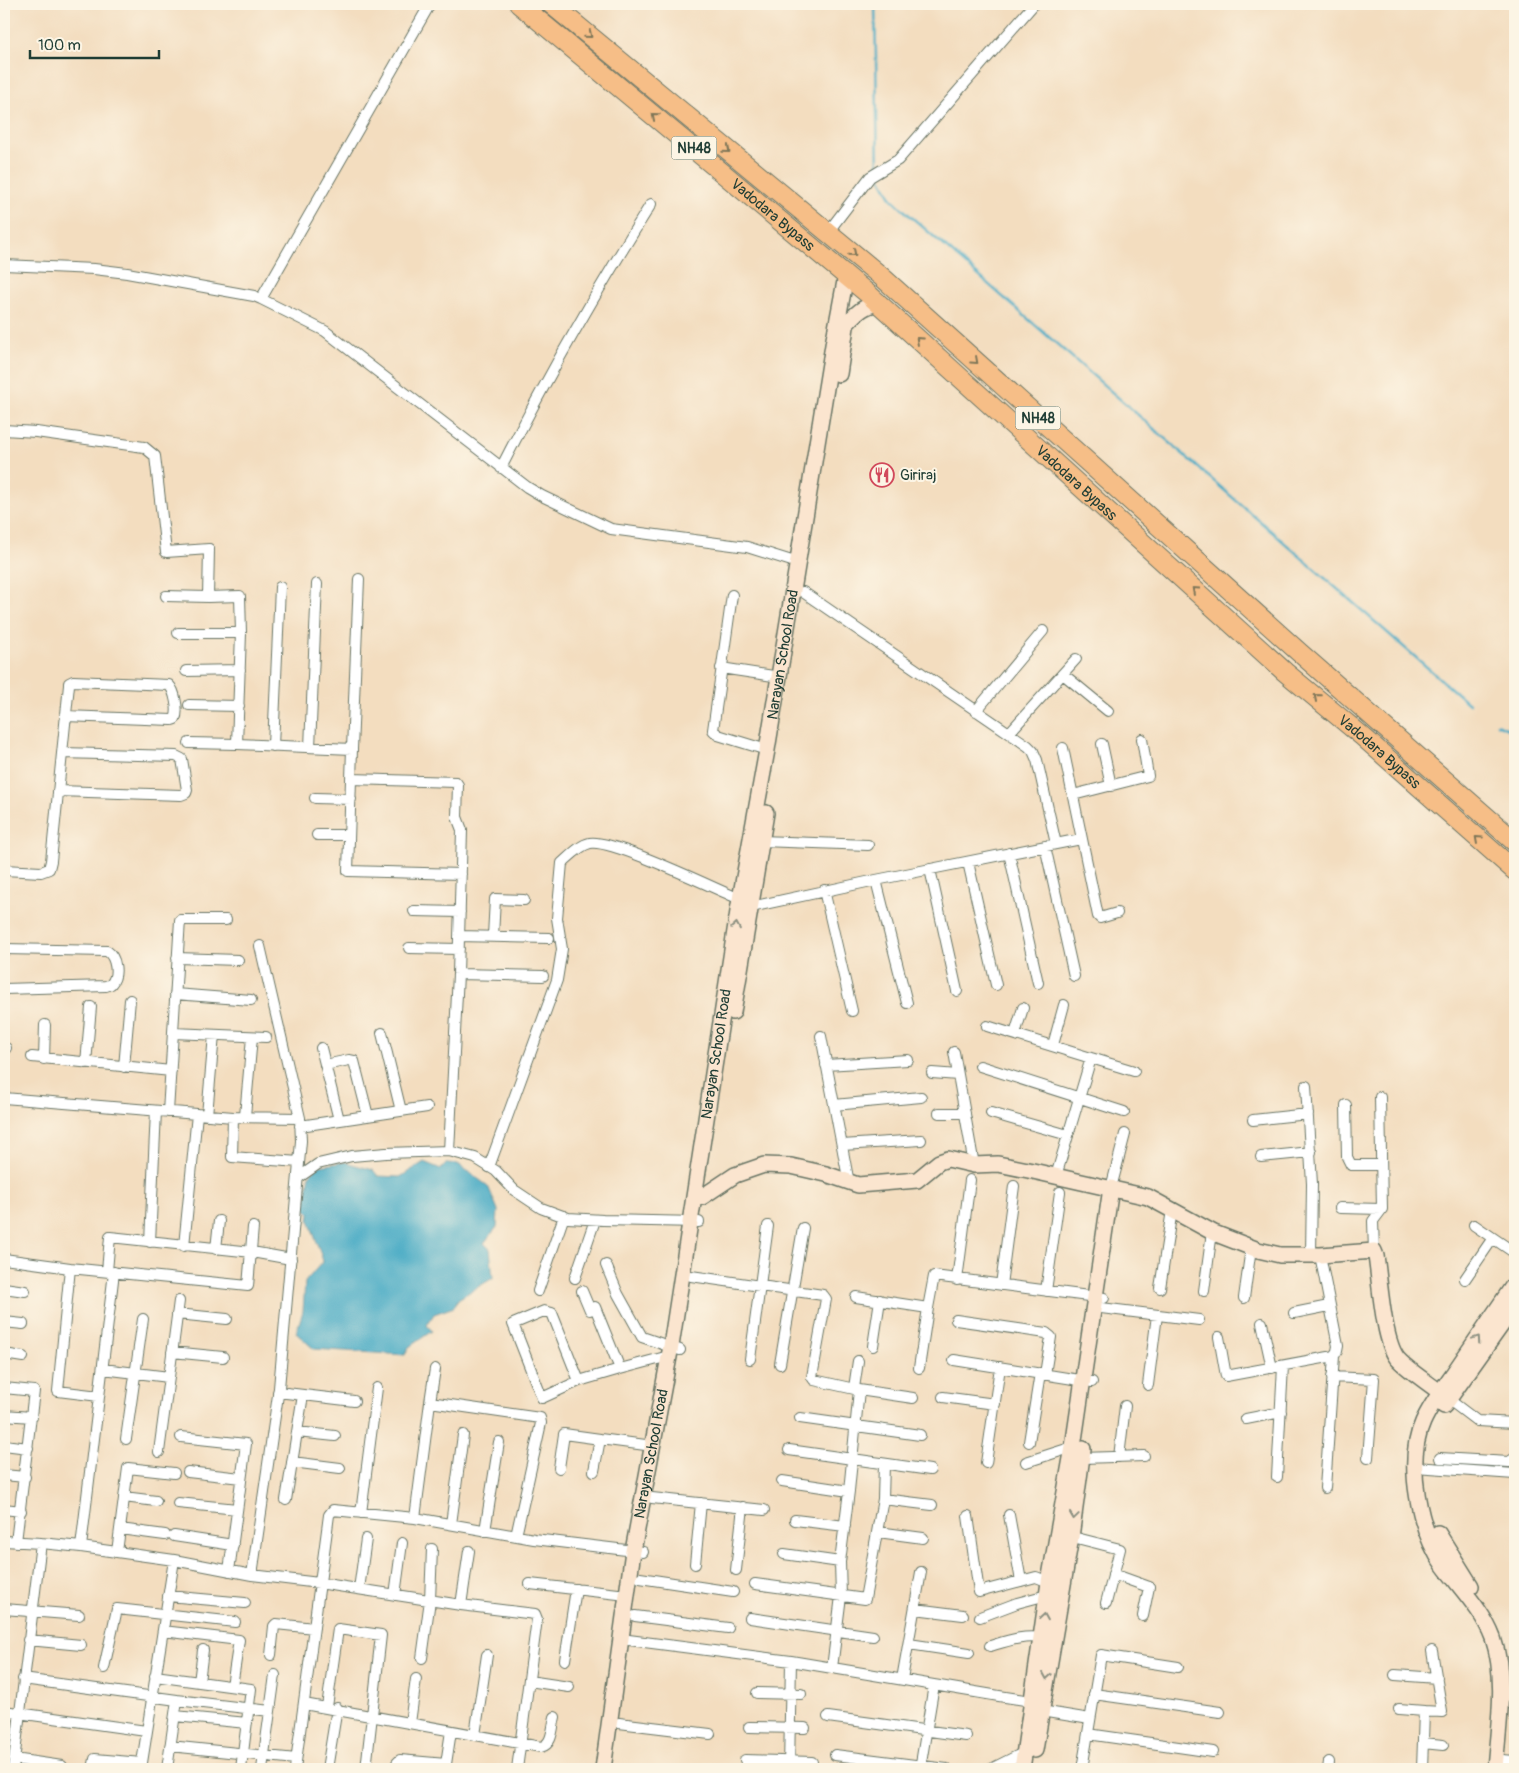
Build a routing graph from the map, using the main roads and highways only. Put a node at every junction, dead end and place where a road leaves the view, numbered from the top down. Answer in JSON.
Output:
{"nodes":[{"id":1,"x":519,"y":4,"type":"edge"},
{"id":2,"x":551,"y":4,"type":"edge"},
{"id":3,"x":1515,"y":842,"type":"edge"},
{"id":4,"x":1515,"y":871,"type":"edge"}],
"edges":[{"from":4,"to":1,"type":"highway","name":"Vadodara Bypass","number":"NH48","one_way":true},
{"from":2,"to":3,"type":"highway","name":"Vadodara Bypass","number":"NH48","one_way":true}]}
